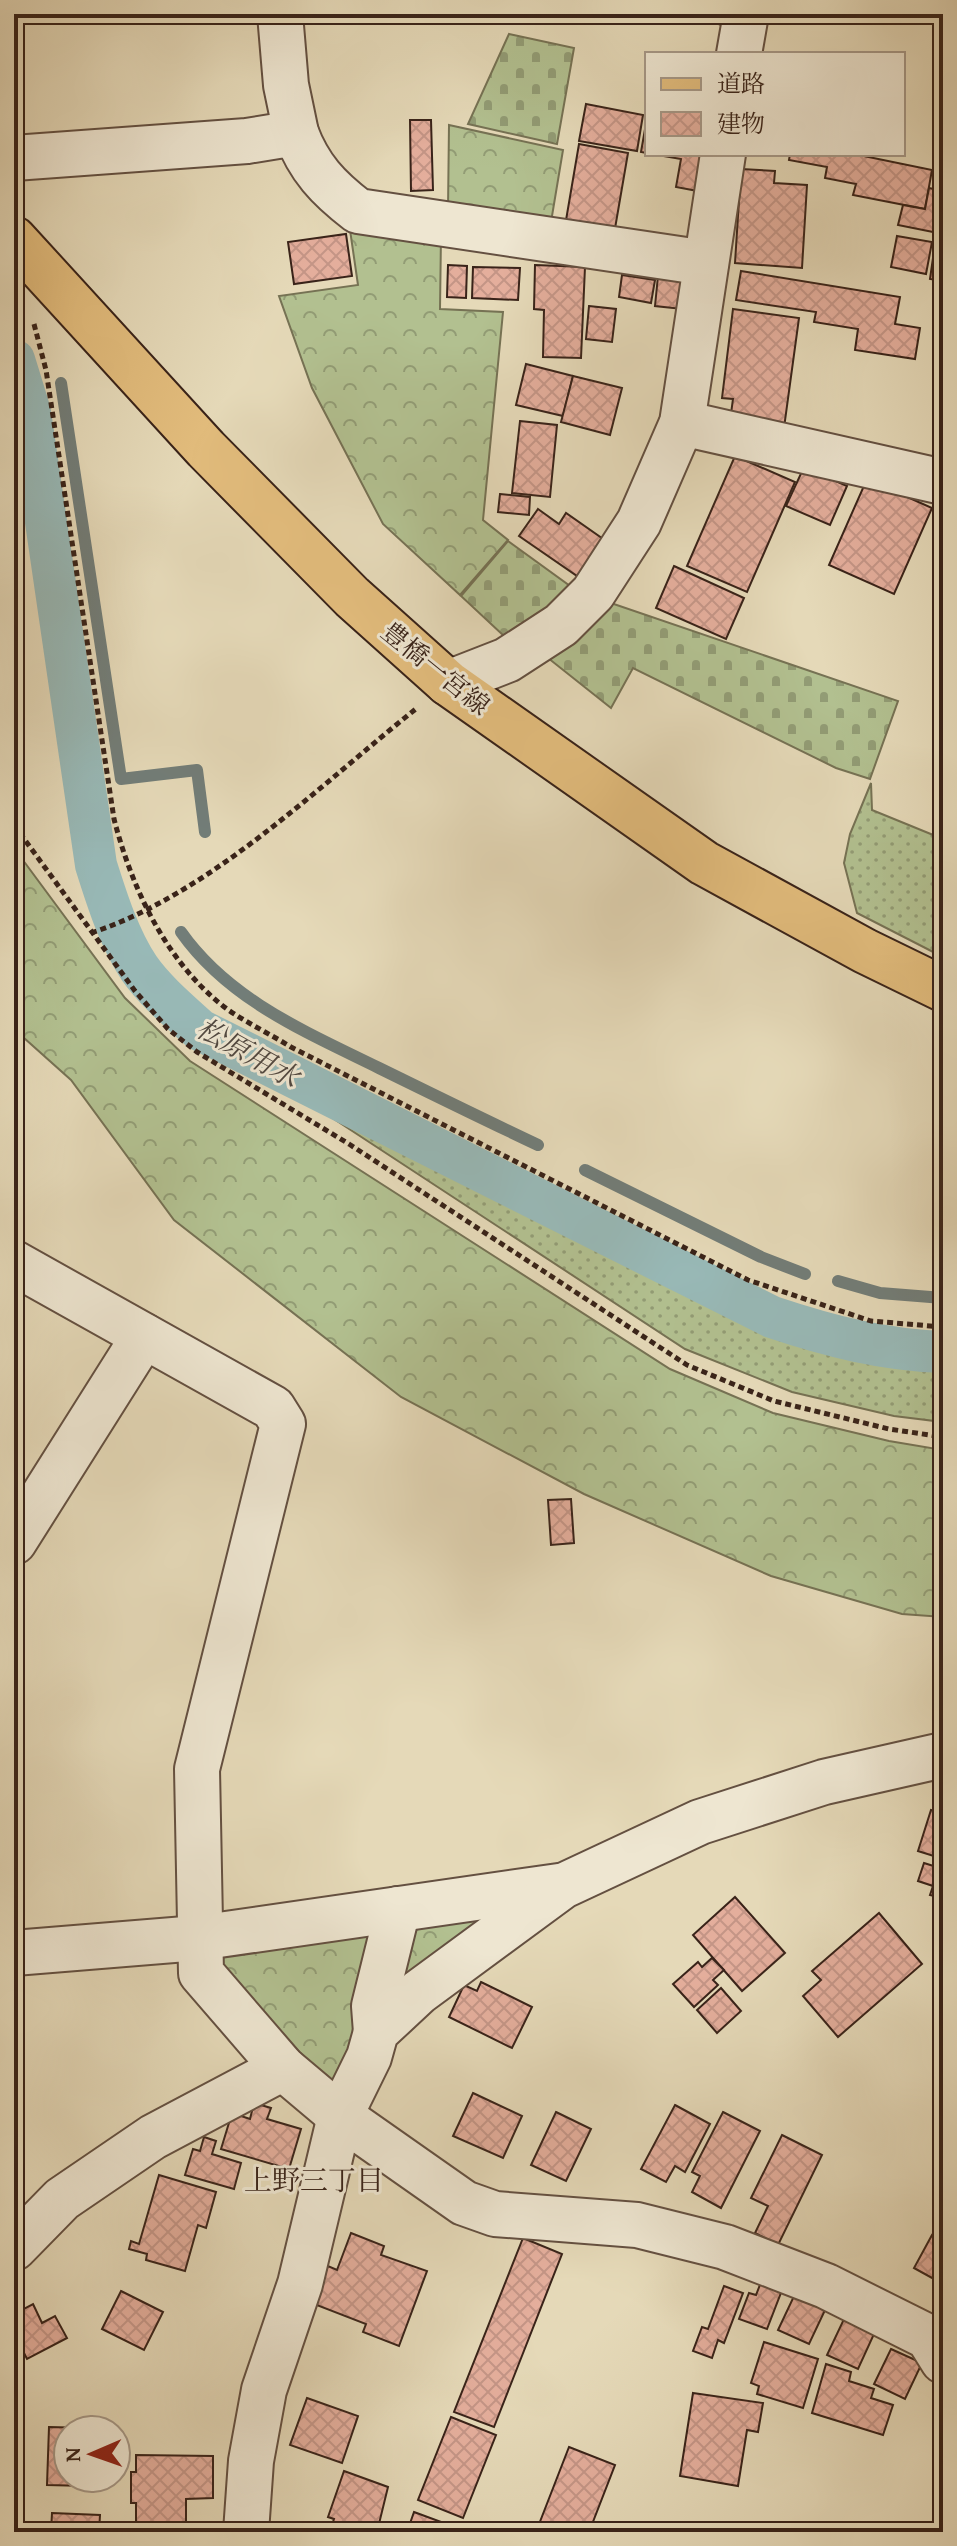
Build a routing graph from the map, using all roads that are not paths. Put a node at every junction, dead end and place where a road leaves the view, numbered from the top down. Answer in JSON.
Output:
{"nodes":[{"id":1,"x":280,"y":14,"type":"edge"},
{"id":2,"x":746,"y":14,"type":"edge"},
{"id":3,"x":739,"y":52,"type":"edge"},
{"id":4,"x":296,"y":133,"type":"junction"},
{"id":5,"x":723,"y":156,"type":"edge"},
{"id":6,"x":14,"y":158,"type":"edge"},
{"id":7,"x":14,"y":239,"type":"edge"},
{"id":8,"x":706,"y":263,"type":"junction"},
{"id":9,"x":682,"y":423,"type":"junction"},
{"id":10,"x":943,"y":482,"type":"edge"},
{"id":11,"x":448,"y":683,"type":"junction"},
{"id":12,"x":943,"y":989,"type":"edge"},
{"id":13,"x":14,"y":1263,"type":"edge"},
{"id":14,"x":144,"y":1336,"type":"junction"},
{"id":15,"x":14,"y":1542,"type":"edge"},
{"id":16,"x":943,"y":1755,"type":"edge"},
{"id":17,"x":563,"y":1886,"type":"junction"},
{"id":18,"x":398,"y":1909,"type":"junction"},
{"id":19,"x":198,"y":1938,"type":"junction"},
{"id":20,"x":14,"y":1953,"type":"edge"},
{"id":21,"x":376,"y":2032,"type":"junction"},
{"id":22,"x":283,"y":2068,"type":"junction"},
{"id":23,"x":340,"y":2116,"type":"junction"},
{"id":24,"x":14,"y":2248,"type":"edge"},
{"id":25,"x":943,"y":2361,"type":"edge"},
{"id":26,"x":252,"y":2530,"type":"edge"}],
"edges":[{"from":1,"to":4,"type":"street"},
{"from":2,"to":3,"type":"street"},
{"from":4,"to":6,"type":"street"},
{"from":4,"to":8,"type":"street"},
{"from":5,"to":8,"type":"street"},
{"from":7,"to":11,"type":"main road","name":"豊橋一宮線"},
{"from":8,"to":9,"type":"street"},
{"from":9,"to":10,"type":"street"},
{"from":9,"to":11,"type":"street"},
{"from":11,"to":12,"type":"main road","name":"豊橋一宮線"},
{"from":13,"to":14,"type":"street"},
{"from":14,"to":15,"type":"street"},
{"from":14,"to":19,"type":"street"},
{"from":16,"to":17,"type":"street"},
{"from":17,"to":18,"type":"street"},
{"from":17,"to":21,"type":"street"},
{"from":18,"to":19,"type":"street"},
{"from":18,"to":21,"type":"street"},
{"from":19,"to":20,"type":"street"},
{"from":19,"to":22,"type":"street"},
{"from":21,"to":23,"type":"street"},
{"from":22,"to":23,"type":"street"},
{"from":22,"to":24,"type":"street"},
{"from":23,"to":25,"type":"street"},
{"from":23,"to":26,"type":"street"}]}
